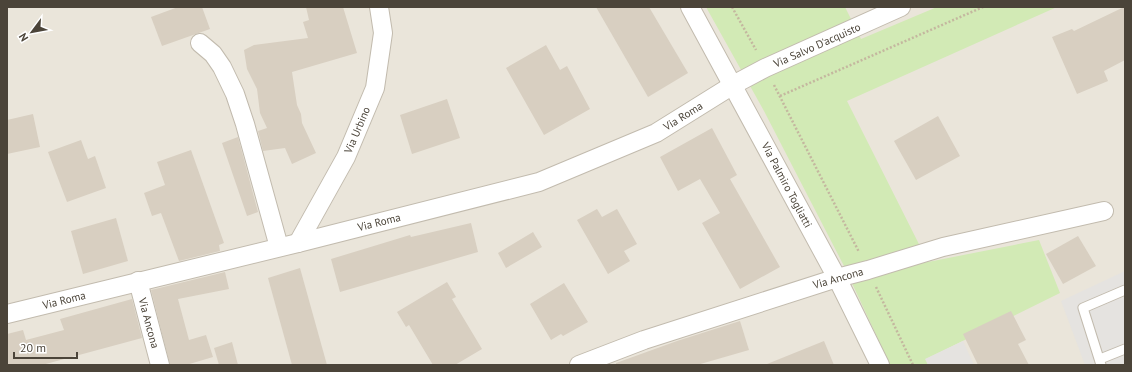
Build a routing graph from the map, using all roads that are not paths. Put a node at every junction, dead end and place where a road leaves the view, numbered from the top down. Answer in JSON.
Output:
{"nodes":[{"id":1,"x":380,"y":7,"type":"edge"},
{"id":2,"x":690,"y":7,"type":"edge"},
{"id":3,"x":901,"y":7,"type":"edge"},
{"id":4,"x":200,"y":43,"type":"dead end"},
{"id":5,"x":733,"y":85,"type":"junction"},
{"id":6,"x":1104,"y":211,"type":"dead end"},
{"id":7,"x":298,"y":243,"type":"junction"},
{"id":8,"x":279,"y":247,"type":"junction"},
{"id":9,"x":837,"y":278,"type":"junction"},
{"id":10,"x":138,"y":281,"type":"junction"},
{"id":11,"x":1125,"y":290,"type":"edge"},
{"id":12,"x":7,"y":314,"type":"edge"},
{"id":13,"x":1125,"y":349,"type":"edge"},
{"id":14,"x":1101,"y":362,"type":"edge"},
{"id":15,"x":160,"y":365,"type":"edge"},
{"id":16,"x":579,"y":365,"type":"edge"},
{"id":17,"x":880,"y":365,"type":"edge"}],
"edges":[{"from":1,"to":7,"type":"street","name":"Via Urbino"},
{"from":2,"to":5,"type":"street","name":"Via Palmiro Togliatti"},
{"from":3,"to":5,"type":"street","name":"Via Salvo D'acquisto"},
{"from":4,"to":8,"type":"street"},
{"from":5,"to":7,"type":"street","name":"Via Roma"},
{"from":5,"to":9,"type":"street","name":"Via Palmiro Togliatti"},
{"from":6,"to":9,"type":"street","name":"Via Ancona"},
{"from":7,"to":8,"type":"street","name":"Via Roma"},
{"from":8,"to":10,"type":"street","name":"Via Roma"},
{"from":9,"to":16,"type":"street","name":"Via Ancona"},
{"from":9,"to":17,"type":"street","name":"Via Palmiro Togliatti"},
{"from":10,"to":12,"type":"street","name":"Via Roma"},
{"from":10,"to":15,"type":"street","name":"Via Ancona"},
{"from":11,"to":14,"type":"lane"},
{"from":13,"to":14,"type":"lane"}]}
